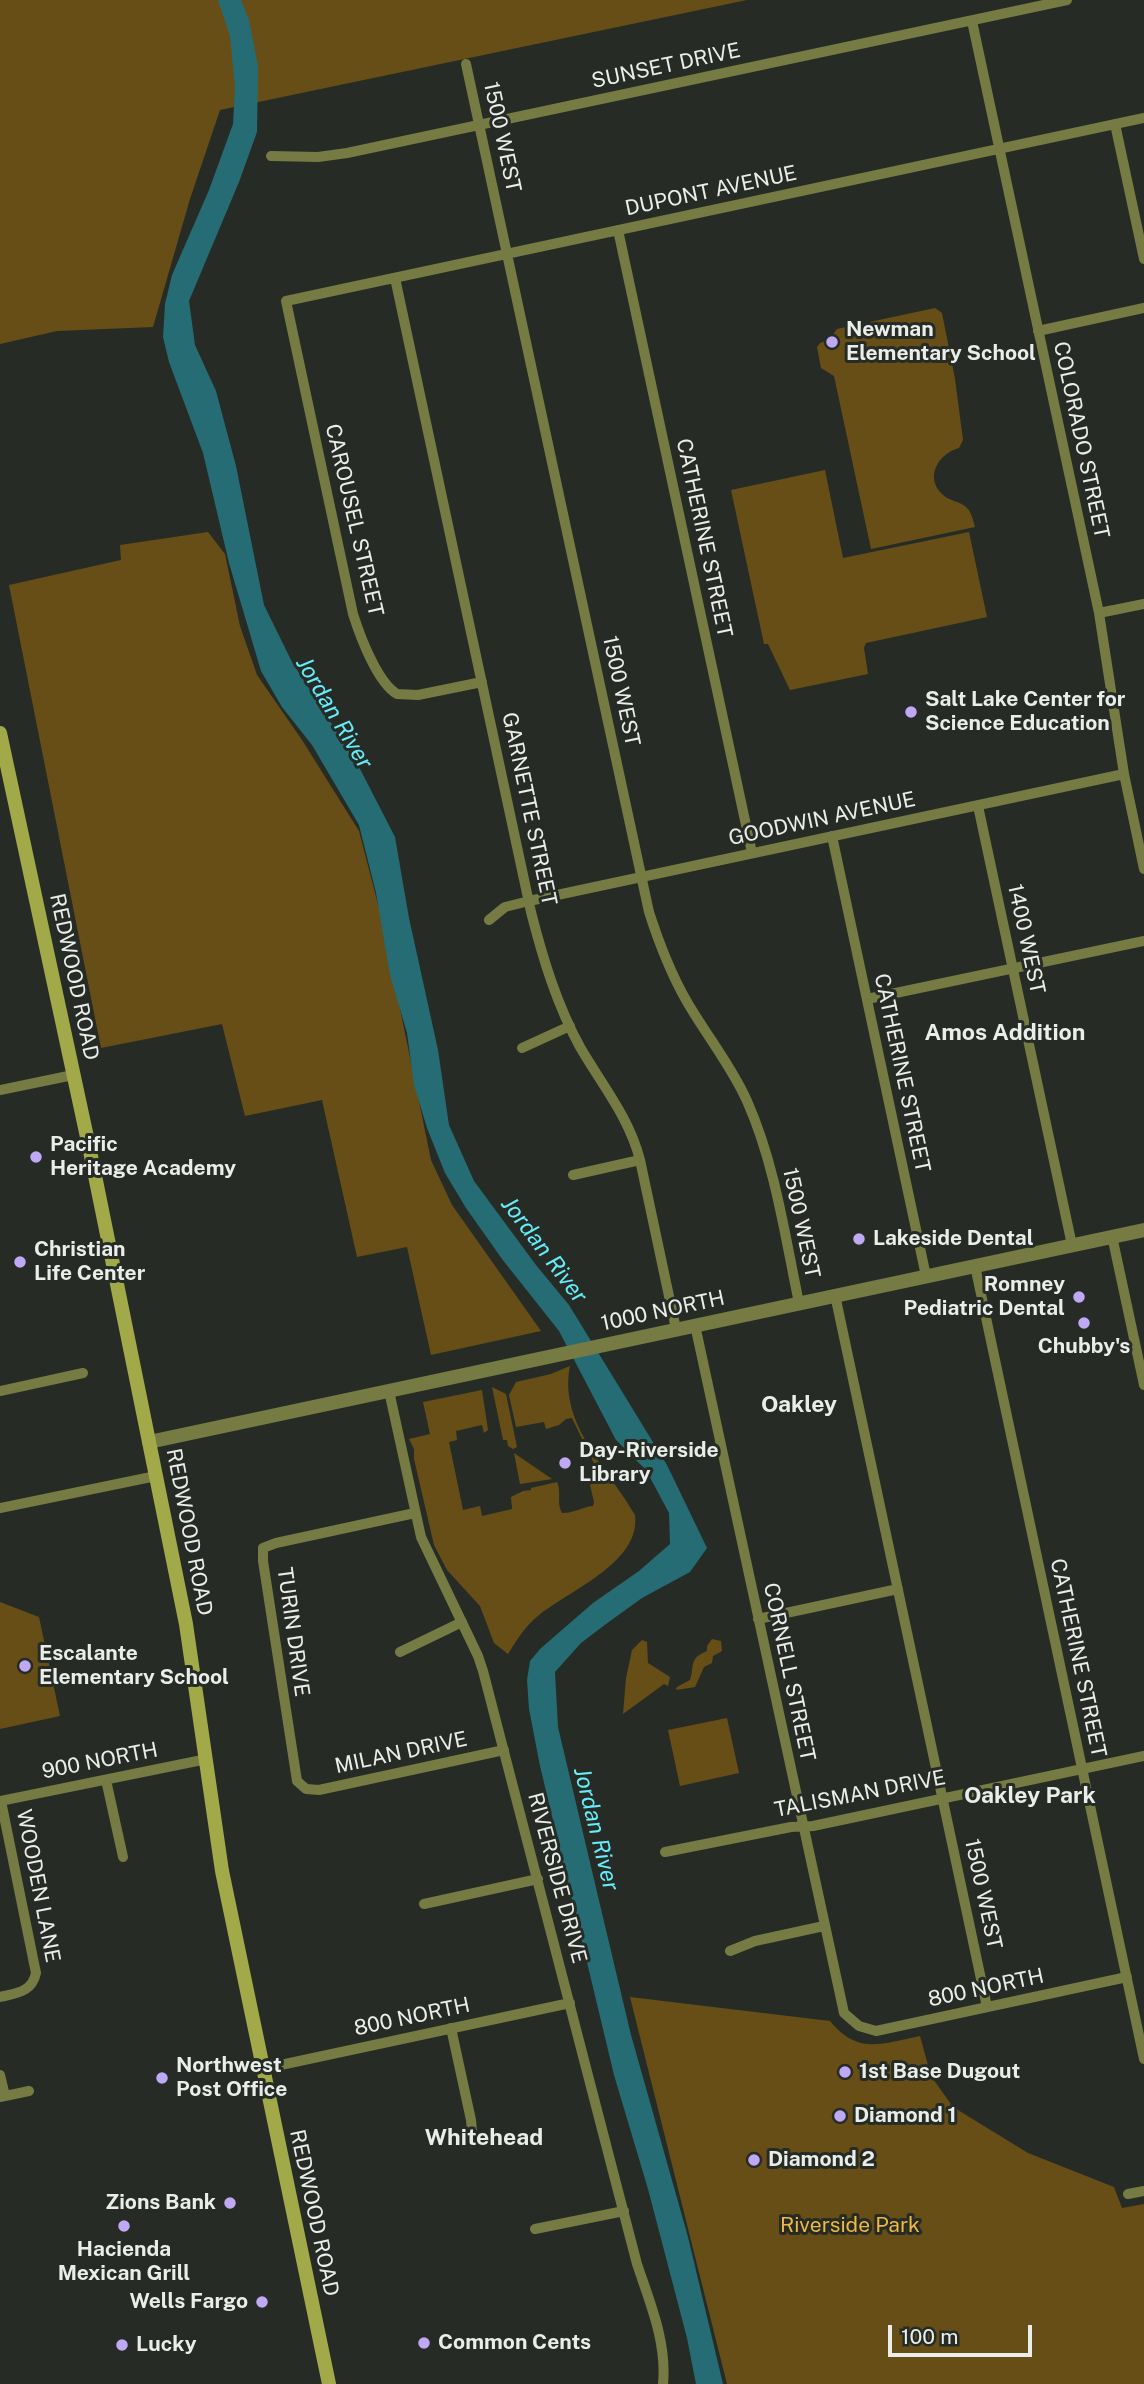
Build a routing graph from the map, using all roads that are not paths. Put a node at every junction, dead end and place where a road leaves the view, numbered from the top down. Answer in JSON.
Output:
{"nodes":[{"id":1,"x":1067,"y":0,"type":"edge"},
{"id":2,"x":972,"y":21,"type":"junction"},
{"id":3,"x":466,"y":64,"type":"dead end"},
{"id":4,"x":1144,"y":118,"type":"edge"},
{"id":5,"x":1115,"y":124,"type":"junction"},
{"id":6,"x":480,"y":125,"type":"junction"},
{"id":7,"x":999,"y":149,"type":"junction"},
{"id":8,"x":271,"y":156,"type":"dead end"},
{"id":9,"x":618,"y":230,"type":"junction"},
{"id":10,"x":507,"y":254,"type":"junction"},
{"id":11,"x":1144,"y":259,"type":"edge"},
{"id":12,"x":396,"y":278,"type":"junction"},
{"id":13,"x":286,"y":301,"type":"joint"},
{"id":14,"x":1144,"y":308,"type":"edge"},
{"id":15,"x":1038,"y":331,"type":"junction"},
{"id":16,"x":1144,"y":604,"type":"edge"},
{"id":17,"x":1099,"y":613,"type":"junction"},
{"id":18,"x":482,"y":682,"type":"junction"},
{"id":19,"x":0,"y":733,"type":"edge"},
{"id":20,"x":1124,"y":774,"type":"junction"},
{"id":21,"x":978,"y":806,"type":"junction"},
{"id":22,"x":832,"y":836,"type":"junction"},
{"id":23,"x":752,"y":853,"type":"junction"},
{"id":24,"x":1144,"y":869,"type":"edge"},
{"id":25,"x":641,"y":877,"type":"junction"},
{"id":26,"x":529,"y":901,"type":"junction"},
{"id":27,"x":489,"y":920,"type":"dead end"},
{"id":28,"x":1144,"y":941,"type":"edge"},
{"id":29,"x":1013,"y":968,"type":"junction"},
{"id":30,"x":867,"y":999,"type":"junction"},
{"id":31,"x":570,"y":1026,"type":"junction"},
{"id":32,"x":522,"y":1048,"type":"dead end"},
{"id":33,"x":73,"y":1075,"type":"junction"},
{"id":34,"x":0,"y":1090,"type":"edge"},
{"id":35,"x":640,"y":1160,"type":"junction"},
{"id":36,"x":573,"y":1175,"type":"dead end"},
{"id":37,"x":1144,"y":1230,"type":"edge"},
{"id":38,"x":1112,"y":1236,"type":"junction"},
{"id":39,"x":1072,"y":1245,"type":"junction"},
{"id":40,"x":975,"y":1266,"type":"junction"},
{"id":41,"x":926,"y":1276,"type":"junction"},
{"id":42,"x":835,"y":1295,"type":"junction"},
{"id":43,"x":799,"y":1303,"type":"junction"},
{"id":44,"x":695,"y":1325,"type":"junction"},
{"id":45,"x":676,"y":1329,"type":"junction"},
{"id":46,"x":83,"y":1373,"type":"dead end"},
{"id":47,"x":1144,"y":1385,"type":"edge"},
{"id":48,"x":0,"y":1391,"type":"edge"},
{"id":49,"x":389,"y":1391,"type":"junction"},
{"id":50,"x":149,"y":1442,"type":"junction"},
{"id":51,"x":156,"y":1476,"type":"junction"},
{"id":52,"x":0,"y":1508,"type":"edge"},
{"id":53,"x":415,"y":1513,"type":"junction"},
{"id":54,"x":898,"y":1589,"type":"junction"},
{"id":55,"x":758,"y":1619,"type":"junction"},
{"id":56,"x":462,"y":1622,"type":"junction"},
{"id":57,"x":400,"y":1653,"type":"dead end"},
{"id":58,"x":504,"y":1750,"type":"junction"},
{"id":59,"x":1144,"y":1756,"type":"edge"},
{"id":60,"x":207,"y":1759,"type":"junction"},
{"id":61,"x":1082,"y":1769,"type":"junction"},
{"id":62,"x":106,"y":1780,"type":"junction"},
{"id":63,"x":306,"y":1789,"type":"joint"},
{"id":64,"x":943,"y":1798,"type":"junction"},
{"id":65,"x":1,"y":1801,"type":"edge"},
{"id":66,"x":802,"y":1826,"type":"junction"},
{"id":67,"x":665,"y":1852,"type":"dead end"},
{"id":68,"x":123,"y":1857,"type":"dead end"},
{"id":69,"x":538,"y":1879,"type":"junction"},
{"id":70,"x":424,"y":1904,"type":"dead end"},
{"id":71,"x":824,"y":1926,"type":"junction"},
{"id":72,"x":730,"y":1951,"type":"dead end"},
{"id":73,"x":1127,"y":1977,"type":"junction"},
{"id":74,"x":0,"y":1997,"type":"edge"},
{"id":75,"x":570,"y":2003,"type":"junction"},
{"id":76,"x":987,"y":2007,"type":"junction"},
{"id":77,"x":854,"y":2023,"type":"joint"},
{"id":78,"x":451,"y":2028,"type":"junction"},
{"id":79,"x":1144,"y":2059,"type":"edge"},
{"id":80,"x":262,"y":2069,"type":"junction"},
{"id":81,"x":0,"y":2074,"type":"edge"},
{"id":82,"x":29,"y":2091,"type":"dead end"},
{"id":83,"x":2,"y":2097,"type":"edge"},
{"id":84,"x":473,"y":2143,"type":"dead end"},
{"id":85,"x":1144,"y":2191,"type":"edge"},
{"id":86,"x":1128,"y":2194,"type":"dead end"},
{"id":87,"x":624,"y":2211,"type":"junction"},
{"id":88,"x":535,"y":2229,"type":"dead end"},
{"id":89,"x":329,"y":2384,"type":"edge"},
{"id":90,"x":663,"y":2384,"type":"edge"}],
"edges":[{"from":1,"to":2,"type":"street","name":"SUNSET DRIVE"},
{"from":2,"to":6,"type":"street","name":"SUNSET DRIVE"},
{"from":2,"to":7,"type":"street","name":"COLORADO STREET"},
{"from":3,"to":6,"type":"street","name":"1500 WEST"},
{"from":4,"to":5,"type":"street","name":"DUPONT AVENUE"},
{"from":5,"to":7,"type":"street","name":"DUPONT AVENUE"},
{"from":5,"to":11,"type":"street"},
{"from":6,"to":8,"type":"street","name":"SUNSET DRIVE"},
{"from":6,"to":10,"type":"street","name":"1500 WEST"},
{"from":7,"to":9,"type":"street","name":"DUPONT AVENUE"},
{"from":7,"to":15,"type":"street","name":"COLORADO STREET"},
{"from":9,"to":10,"type":"street","name":"DUPONT AVENUE"},
{"from":9,"to":23,"type":"street","name":"CATHERINE STREET"},
{"from":10,"to":12,"type":"street","name":"DUPONT AVENUE"},
{"from":10,"to":25,"type":"street","name":"1500 WEST"},
{"from":12,"to":13,"type":"street","name":"DUPONT AVENUE"},
{"from":12,"to":18,"type":"street","name":"GARNETTE STREET"},
{"from":13,"to":18,"type":"street","name":"CAROUSEL STREET"},
{"from":14,"to":15,"type":"street"},
{"from":15,"to":17,"type":"street","name":"COLORADO STREET"},
{"from":16,"to":17,"type":"street"},
{"from":17,"to":20,"type":"street","name":"COLORADO STREET"},
{"from":18,"to":26,"type":"street","name":"GARNETTE STREET"},
{"from":19,"to":33,"type":"main road","name":"REDWOOD ROAD"},
{"from":20,"to":21,"type":"street","name":"GOODWIN AVENUE"},
{"from":20,"to":24,"type":"street","name":"COLORADO STREET"},
{"from":21,"to":22,"type":"street","name":"GOODWIN AVENUE"},
{"from":21,"to":29,"type":"street","name":"1400 WEST"},
{"from":22,"to":23,"type":"street","name":"GOODWIN AVENUE"},
{"from":22,"to":30,"type":"street","name":"CATHERINE STREET"},
{"from":23,"to":25,"type":"street","name":"GOODWIN AVENUE"},
{"from":25,"to":26,"type":"street","name":"GOODWIN AVENUE"},
{"from":25,"to":43,"type":"street","name":"1500 WEST"},
{"from":26,"to":27,"type":"street","name":"GOODWIN AVENUE"},
{"from":26,"to":31,"type":"street","name":"GARNETTE STREET"},
{"from":28,"to":29,"type":"street"},
{"from":29,"to":30,"type":"street"},
{"from":29,"to":39,"type":"street","name":"1400 WEST"},
{"from":30,"to":41,"type":"street","name":"CATHERINE STREET"},
{"from":31,"to":32,"type":"street"},
{"from":31,"to":35,"type":"street","name":"GARNETTE STREET"},
{"from":33,"to":34,"type":"street"},
{"from":33,"to":50,"type":"main road","name":"REDWOOD ROAD"},
{"from":35,"to":36,"type":"street"},
{"from":35,"to":45,"type":"street","name":"GARNETTE STREET"},
{"from":37,"to":38,"type":"street","name":"1000 NORTH"},
{"from":38,"to":39,"type":"street","name":"1000 NORTH"},
{"from":38,"to":47,"type":"street"},
{"from":39,"to":40,"type":"street","name":"1000 NORTH"},
{"from":40,"to":41,"type":"street","name":"1000 NORTH"},
{"from":40,"to":61,"type":"street","name":"CATHERINE STREET"},
{"from":41,"to":42,"type":"street","name":"1000 NORTH"},
{"from":42,"to":43,"type":"street","name":"1000 NORTH"},
{"from":42,"to":54,"type":"street","name":"1500 WEST"},
{"from":43,"to":44,"type":"street","name":"1000 NORTH"},
{"from":44,"to":45,"type":"street","name":"1000 NORTH"},
{"from":44,"to":55,"type":"street","name":"CORNELL STREET"},
{"from":45,"to":49,"type":"street","name":"1000 NORTH"},
{"from":46,"to":48,"type":"street"},
{"from":49,"to":50,"type":"street","name":"1000 NORTH"},
{"from":49,"to":53,"type":"street","name":"RIVERSIDE DRIVE"},
{"from":50,"to":51,"type":"main road","name":"REDWOOD ROAD"},
{"from":51,"to":52,"type":"street"},
{"from":51,"to":60,"type":"main road","name":"REDWOOD ROAD"},
{"from":53,"to":56,"type":"street","name":"RIVERSIDE DRIVE"},
{"from":53,"to":63,"type":"street","name":"TURIN DRIVE"},
{"from":54,"to":55,"type":"street"},
{"from":54,"to":64,"type":"street","name":"1500 WEST"},
{"from":55,"to":66,"type":"street","name":"CORNELL STREET"},
{"from":56,"to":57,"type":"street"},
{"from":56,"to":58,"type":"street","name":"RIVERSIDE DRIVE"},
{"from":58,"to":63,"type":"street","name":"MILAN DRIVE"},
{"from":58,"to":69,"type":"street","name":"RIVERSIDE DRIVE"},
{"from":59,"to":61,"type":"street","name":"TALISMAN DRIVE"},
{"from":60,"to":62,"type":"street","name":"900 NORTH"},
{"from":60,"to":80,"type":"main road","name":"REDWOOD ROAD"},
{"from":61,"to":64,"type":"street","name":"TALISMAN DRIVE"},
{"from":61,"to":73,"type":"street","name":"CATHERINE STREET"},
{"from":62,"to":65,"type":"street","name":"900 NORTH"},
{"from":62,"to":68,"type":"street"},
{"from":64,"to":66,"type":"street","name":"TALISMAN DRIVE"},
{"from":64,"to":76,"type":"street","name":"1500 WEST"},
{"from":65,"to":74,"type":"street","name":"WOODEN LANE"},
{"from":66,"to":67,"type":"street","name":"TALISMAN DRIVE"},
{"from":66,"to":71,"type":"street","name":"CORNELL STREET"},
{"from":69,"to":70,"type":"street"},
{"from":69,"to":75,"type":"street","name":"RIVERSIDE DRIVE"},
{"from":71,"to":72,"type":"street"},
{"from":71,"to":77,"type":"street","name":"CORNELL STREET"},
{"from":73,"to":76,"type":"street","name":"800 NORTH"},
{"from":73,"to":79,"type":"street","name":"CATHERINE STREET"},
{"from":75,"to":78,"type":"street","name":"800 NORTH"},
{"from":75,"to":87,"type":"street","name":"RIVERSIDE DRIVE"},
{"from":76,"to":77,"type":"street","name":"800 NORTH"},
{"from":78,"to":80,"type":"street","name":"800 NORTH"},
{"from":78,"to":84,"type":"street"},
{"from":80,"to":89,"type":"main road","name":"REDWOOD ROAD"},
{"from":81,"to":83,"type":"street"},
{"from":82,"to":83,"type":"street"},
{"from":85,"to":86,"type":"street"},
{"from":87,"to":88,"type":"street"},
{"from":87,"to":90,"type":"street","name":"RIVERSIDE DRIVE"}]}
